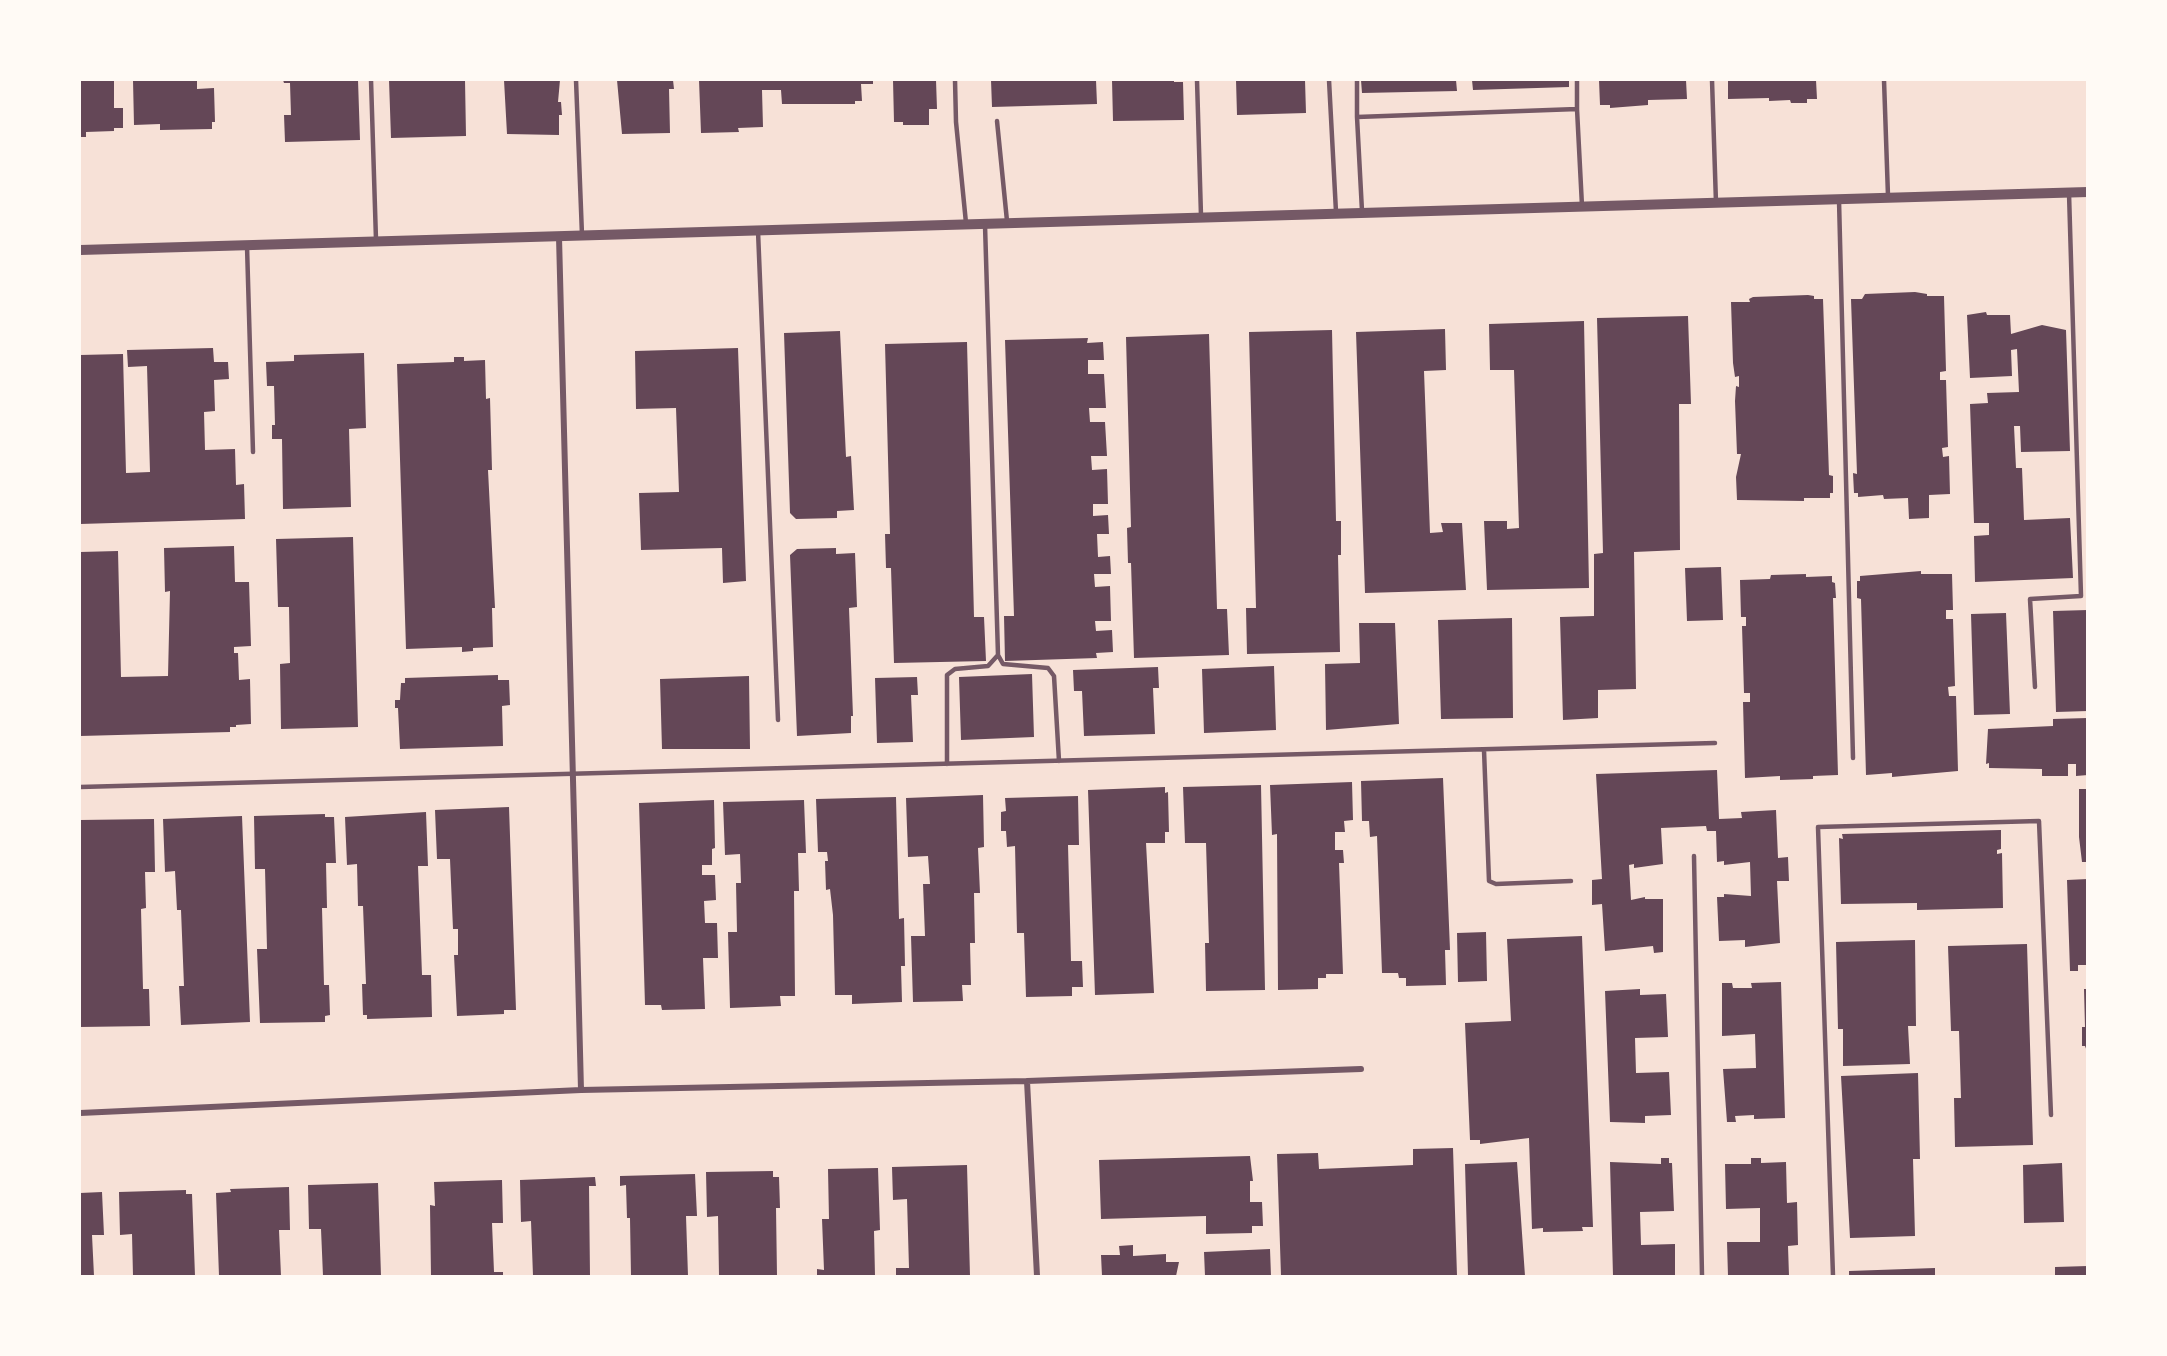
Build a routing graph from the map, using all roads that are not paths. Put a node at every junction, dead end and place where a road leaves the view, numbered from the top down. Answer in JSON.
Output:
{"nodes":[{"id":1,"x":371,"y":80,"type":"edge"},
{"id":2,"x":576,"y":80,"type":"edge"},
{"id":3,"x":955,"y":80,"type":"edge"},
{"id":4,"x":1197,"y":80,"type":"edge"},
{"id":5,"x":1329,"y":80,"type":"edge"},
{"id":6,"x":1357,"y":80,"type":"edge"},
{"id":7,"x":1577,"y":80,"type":"edge"},
{"id":8,"x":1712,"y":80,"type":"edge"},
{"id":9,"x":1884,"y":80,"type":"edge"},
{"id":10,"x":1577,"y":109,"type":"junction"},
{"id":11,"x":1358,"y":117,"type":"junction"},
{"id":12,"x":998,"y":121,"type":"dead end"},
{"id":13,"x":2088,"y":192,"type":"edge"},
{"id":14,"x":2069,"y":193,"type":"junction"},
{"id":15,"x":1888,"y":199,"type":"junction"},
{"id":16,"x":1839,"y":200,"type":"junction"},
{"id":17,"x":1716,"y":203,"type":"junction"},
{"id":18,"x":1582,"y":206,"type":"junction"},
{"id":19,"x":1362,"y":214,"type":"junction"},
{"id":20,"x":1336,"y":215,"type":"junction"},
{"id":21,"x":1201,"y":219,"type":"junction"},
{"id":22,"x":1007,"y":224,"type":"junction"},
{"id":23,"x":967,"y":225,"type":"junction"},
{"id":24,"x":985,"y":225,"type":"junction"},
{"id":25,"x":758,"y":231,"type":"junction"},
{"id":26,"x":582,"y":235,"type":"junction"},
{"id":27,"x":559,"y":237,"type":"junction"},
{"id":28,"x":376,"y":242,"type":"junction"},
{"id":29,"x":247,"y":246,"type":"junction"},
{"id":30,"x":80,"y":250,"type":"edge"},
{"id":31,"x":253,"y":452,"type":"dead end"},
{"id":32,"x":998,"y":654,"type":"junction"},
{"id":33,"x":2035,"y":687,"type":"dead end"},
{"id":34,"x":778,"y":720,"type":"dead end"},
{"id":35,"x":1715,"y":743,"type":"dead end"},
{"id":36,"x":1484,"y":750,"type":"junction"},
{"id":37,"x":1853,"y":758,"type":"dead end"},
{"id":38,"x":1059,"y":761,"type":"junction"},
{"id":39,"x":948,"y":764,"type":"junction"},
{"id":40,"x":573,"y":775,"type":"junction"},
{"id":41,"x":80,"y":787,"type":"edge"},
{"id":42,"x":1694,"y":856,"type":"dead end"},
{"id":43,"x":1571,"y":881,"type":"dead end"},
{"id":44,"x":1361,"y":1069,"type":"dead end"},
{"id":45,"x":1027,"y":1081,"type":"junction"},
{"id":46,"x":581,"y":1090,"type":"junction"},
{"id":47,"x":80,"y":1113,"type":"edge"},
{"id":48,"x":2051,"y":1115,"type":"dead end"},
{"id":49,"x":1037,"y":1276,"type":"edge"},
{"id":50,"x":1702,"y":1276,"type":"edge"},
{"id":51,"x":1833,"y":1276,"type":"edge"}],
"edges":[{"from":1,"to":28,"type":"lane"},
{"from":2,"to":26,"type":"lane"},
{"from":3,"to":23,"type":"lane"},
{"from":4,"to":21,"type":"lane"},
{"from":5,"to":20,"type":"lane"},
{"from":6,"to":11,"type":"lane"},
{"from":7,"to":10,"type":"lane"},
{"from":8,"to":17,"type":"lane"},
{"from":9,"to":15,"type":"lane"},
{"from":10,"to":11,"type":"lane"},
{"from":10,"to":18,"type":"lane"},
{"from":11,"to":19,"type":"lane"},
{"from":12,"to":22,"type":"lane"},
{"from":13,"to":14,"type":"street"},
{"from":14,"to":15,"type":"street"},
{"from":14,"to":33,"type":"lane"},
{"from":15,"to":16,"type":"street"},
{"from":16,"to":17,"type":"street"},
{"from":16,"to":37,"type":"lane"},
{"from":17,"to":18,"type":"street"},
{"from":18,"to":19,"type":"street"},
{"from":19,"to":20,"type":"street"},
{"from":20,"to":21,"type":"street"},
{"from":21,"to":22,"type":"street"},
{"from":22,"to":24,"type":"street"},
{"from":23,"to":24,"type":"street"},
{"from":23,"to":25,"type":"street"},
{"from":24,"to":32,"type":"lane"},
{"from":25,"to":26,"type":"street"},
{"from":25,"to":34,"type":"lane"},
{"from":26,"to":27,"type":"street"},
{"from":27,"to":28,"type":"street"},
{"from":27,"to":40,"type":"street"},
{"from":28,"to":29,"type":"street"},
{"from":29,"to":30,"type":"street"},
{"from":29,"to":31,"type":"lane"},
{"from":32,"to":38,"type":"lane"},
{"from":32,"to":39,"type":"lane"},
{"from":35,"to":36,"type":"lane"},
{"from":36,"to":38,"type":"lane"},
{"from":36,"to":43,"type":"lane"},
{"from":38,"to":39,"type":"lane"},
{"from":39,"to":40,"type":"lane"},
{"from":40,"to":41,"type":"lane"},
{"from":40,"to":46,"type":"street"},
{"from":42,"to":50,"type":"lane"},
{"from":44,"to":45,"type":"street"},
{"from":45,"to":46,"type":"street"},
{"from":45,"to":49,"type":"street"},
{"from":46,"to":47,"type":"street"},
{"from":48,"to":51,"type":"lane"}]}
